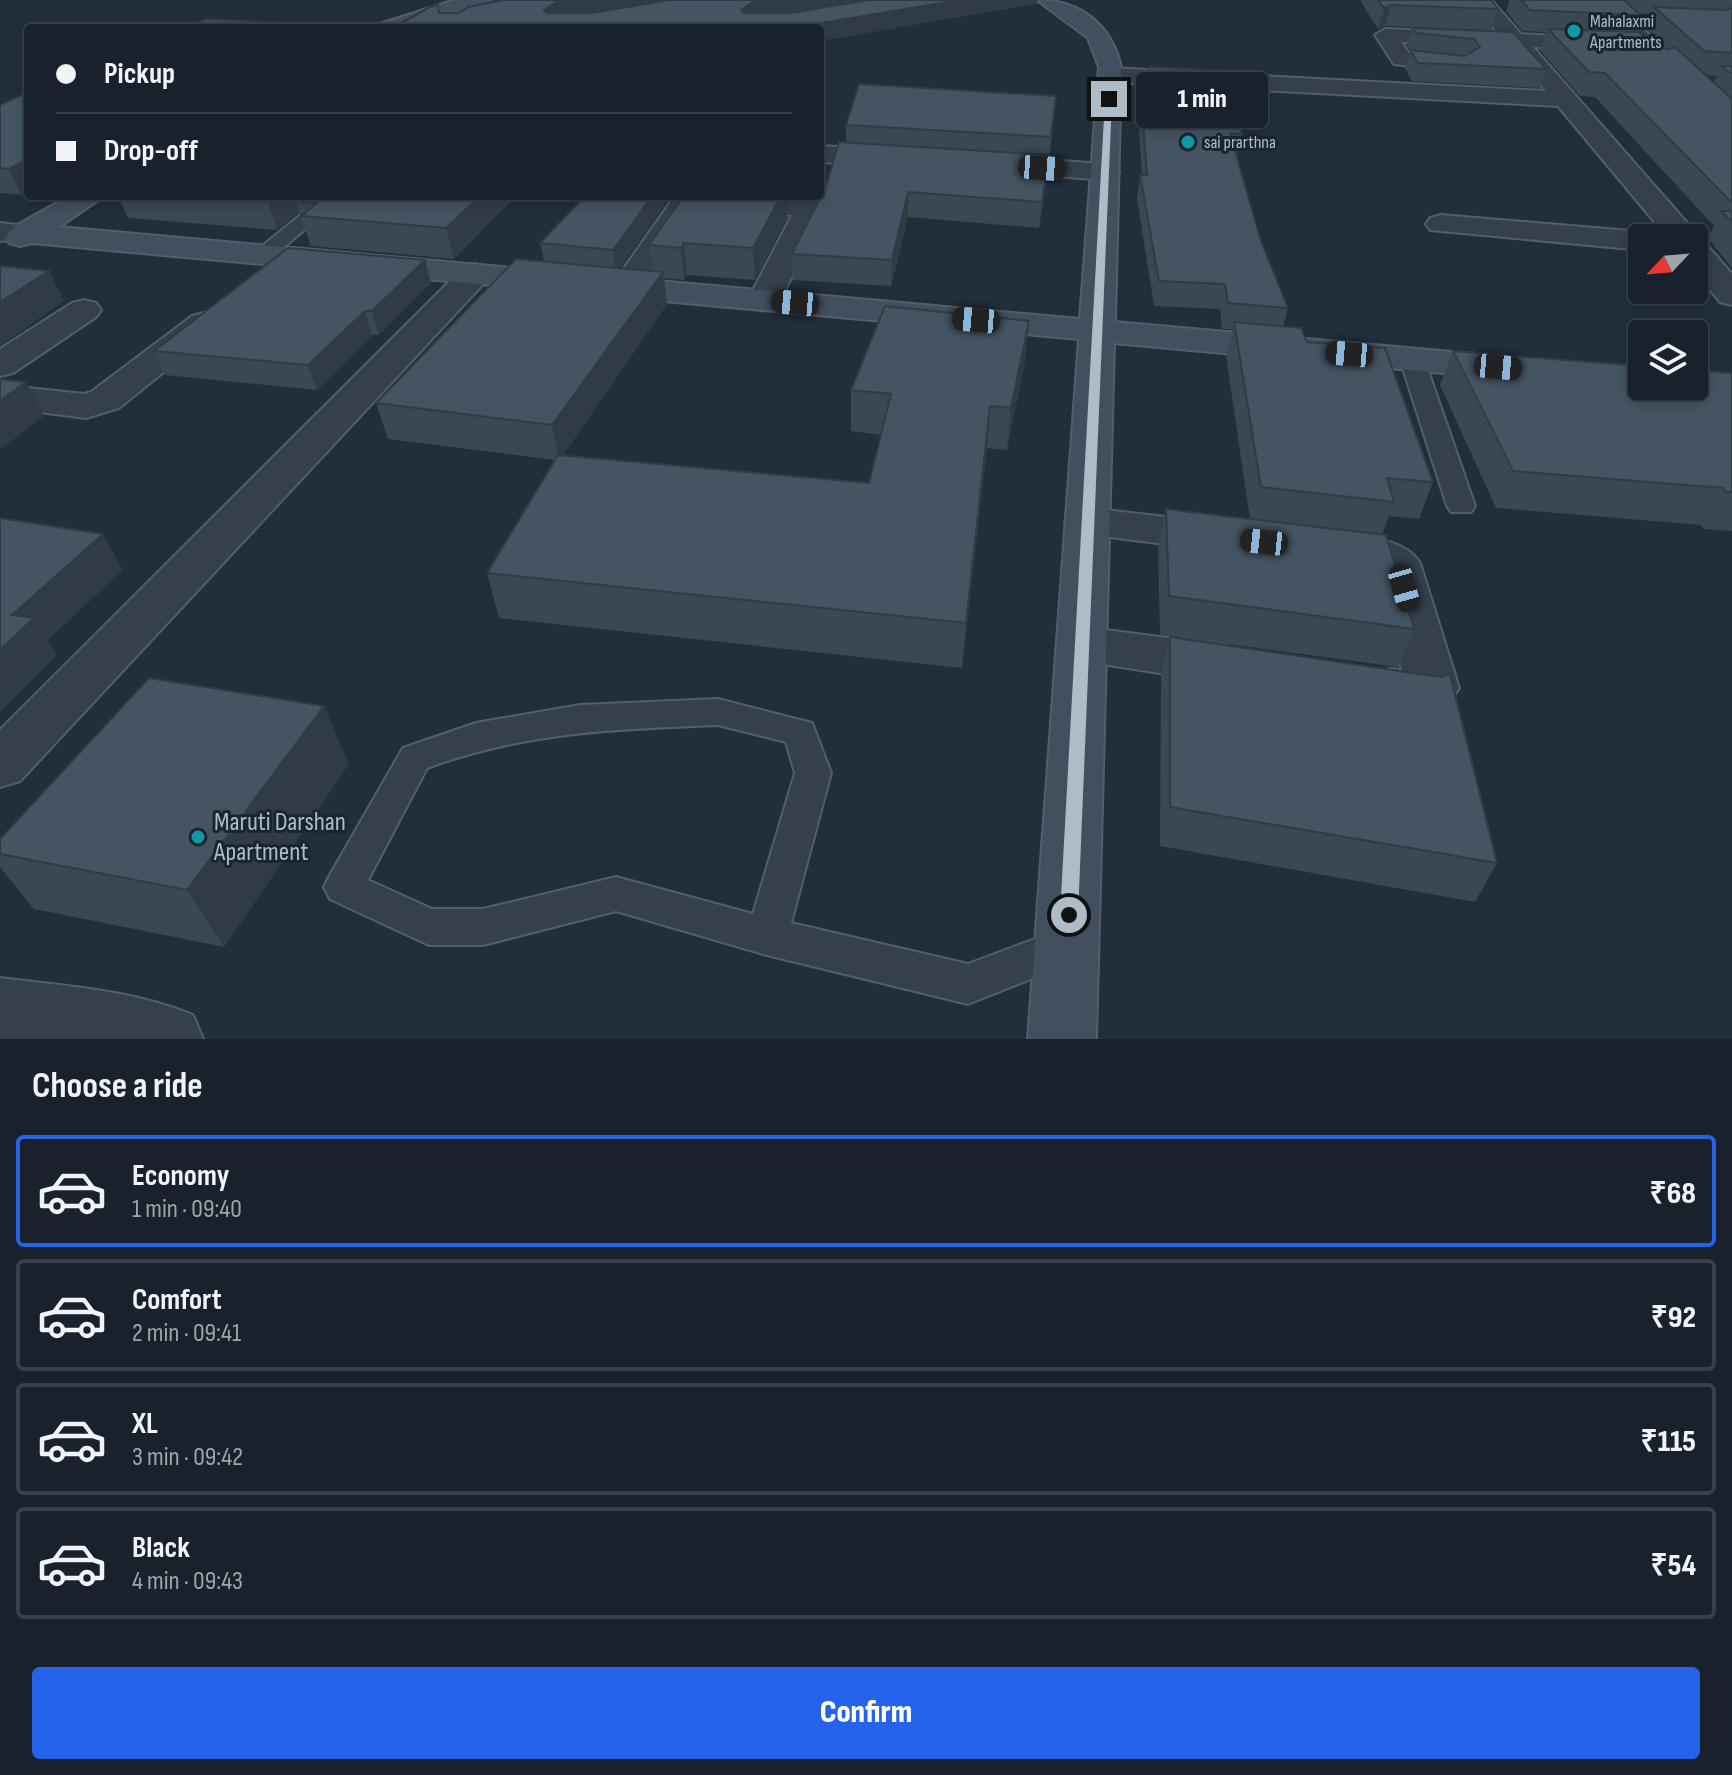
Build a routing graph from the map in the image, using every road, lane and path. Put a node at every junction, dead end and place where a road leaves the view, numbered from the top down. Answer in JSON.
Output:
{"nodes":[{"id":1,"x":1047,"y":0,"type":"edge"},
{"id":2,"x":476,"y":8,"type":"edge"},
{"id":3,"x":499,"y":10,"type":"edge"},
{"id":4,"x":1608,"y":14,"type":"edge"},
{"id":5,"x":1655,"y":21,"type":"edge"},
{"id":6,"x":398,"y":24,"type":"edge"},
{"id":7,"x":453,"y":24,"type":"edge"},
{"id":8,"x":1507,"y":32,"type":"edge"},
{"id":9,"x":1615,"y":63,"type":"edge"},
{"id":10,"x":1669,"y":67,"type":"joint"},
{"id":11,"x":1110,"y":75,"type":"junction"},
{"id":12,"x":1405,"y":76,"type":"junction"},
{"id":13,"x":1565,"y":99,"type":"junction"},
{"id":14,"x":824,"y":156,"type":"edge"},
{"id":15,"x":917,"y":160,"type":"edge"},
{"id":16,"x":964,"y":163,"type":"edge"},
{"id":17,"x":1105,"y":172,"type":"junction"},
{"id":18,"x":82,"y":200,"type":"edge"},
{"id":19,"x":331,"y":200,"type":"edge"},
{"id":20,"x":690,"y":200,"type":"edge"},
{"id":21,"x":709,"y":200,"type":"edge"},
{"id":22,"x":1441,"y":224,"type":"dead end"},
{"id":23,"x":1672,"y":224,"type":"edge"},
{"id":24,"x":8,"y":238,"type":"edge"},
{"id":25,"x":1628,"y":240,"type":"edge"},
{"id":26,"x":275,"y":256,"type":"junction"},
{"id":27,"x":1708,"y":267,"type":"edge"},
{"id":28,"x":475,"y":274,"type":"junction"},
{"id":29,"x":626,"y":288,"type":"junction"},
{"id":30,"x":1732,"y":295,"type":"edge"},
{"id":31,"x":765,"y":300,"type":"junction"},
{"id":32,"x":84,"y":310,"type":"dead end"},
{"id":33,"x":1097,"y":331,"type":"junction"},
{"id":34,"x":1412,"y":359,"type":"junction"},
{"id":35,"x":1535,"y":370,"type":"edge"},
{"id":36,"x":1,"y":371,"type":"edge"},
{"id":37,"x":1461,"y":506,"type":"dead end"},
{"id":38,"x":1087,"y":522,"type":"junction"},
{"id":39,"x":1082,"y":645,"type":"junction"},
{"id":40,"x":1269,"y":671,"type":"edge"},
{"id":41,"x":1346,"y":682,"type":"edge"},
{"id":42,"x":0,"y":765,"type":"edge"},
{"id":43,"x":767,"y":936,"type":"junction"},
{"id":44,"x":1068,"y":945,"type":"junction"},
{"id":45,"x":0,"y":1010,"type":"edge"},
{"id":46,"x":169,"y":1039,"type":"edge"},
{"id":47,"x":1062,"y":1039,"type":"edge"}],
"edges":[{"from":1,"to":11,"type":"street"},
{"from":2,"to":3,"type":"street"},
{"from":2,"to":6,"type":"street"},
{"from":2,"to":7,"type":"street"},
{"from":4,"to":5,"type":"lane"},
{"from":4,"to":10,"type":"lane"},
{"from":8,"to":9,"type":"street"},
{"from":8,"to":10,"type":"street"},
{"from":8,"to":12,"type":"street"},
{"from":8,"to":13,"type":"street"},
{"from":11,"to":12,"type":"street"},
{"from":11,"to":17,"type":"street"},
{"from":12,"to":13,"type":"street"},
{"from":13,"to":23,"type":"street"},
{"from":14,"to":15,"type":"street"},
{"from":16,"to":17,"type":"street"},
{"from":17,"to":33,"type":"street"},
{"from":18,"to":24,"type":"street"},
{"from":19,"to":26,"type":"lane"},
{"from":20,"to":29,"type":"street"},
{"from":21,"to":31,"type":"street"},
{"from":22,"to":25,"type":"street"},
{"from":24,"to":26,"type":"street"},
{"from":26,"to":28,"type":"street"},
{"from":26,"to":36,"type":"street"},
{"from":27,"to":30,"type":"street"},
{"from":28,"to":29,"type":"street"},
{"from":28,"to":42,"type":"street"},
{"from":29,"to":31,"type":"street"},
{"from":31,"to":33,"type":"street"},
{"from":32,"to":36,"type":"street"},
{"from":33,"to":34,"type":"street"},
{"from":33,"to":38,"type":"street"},
{"from":34,"to":35,"type":"street"},
{"from":34,"to":37,"type":"lane"},
{"from":38,"to":39,"type":"street"},
{"from":38,"to":41,"type":"street"},
{"from":39,"to":40,"type":"street"},
{"from":39,"to":44,"type":"street"},
{"from":43,"to":43,"type":"lane"},
{"from":43,"to":44,"type":"lane"},
{"from":44,"to":47,"type":"street"},
{"from":45,"to":46,"type":"street"}]}
